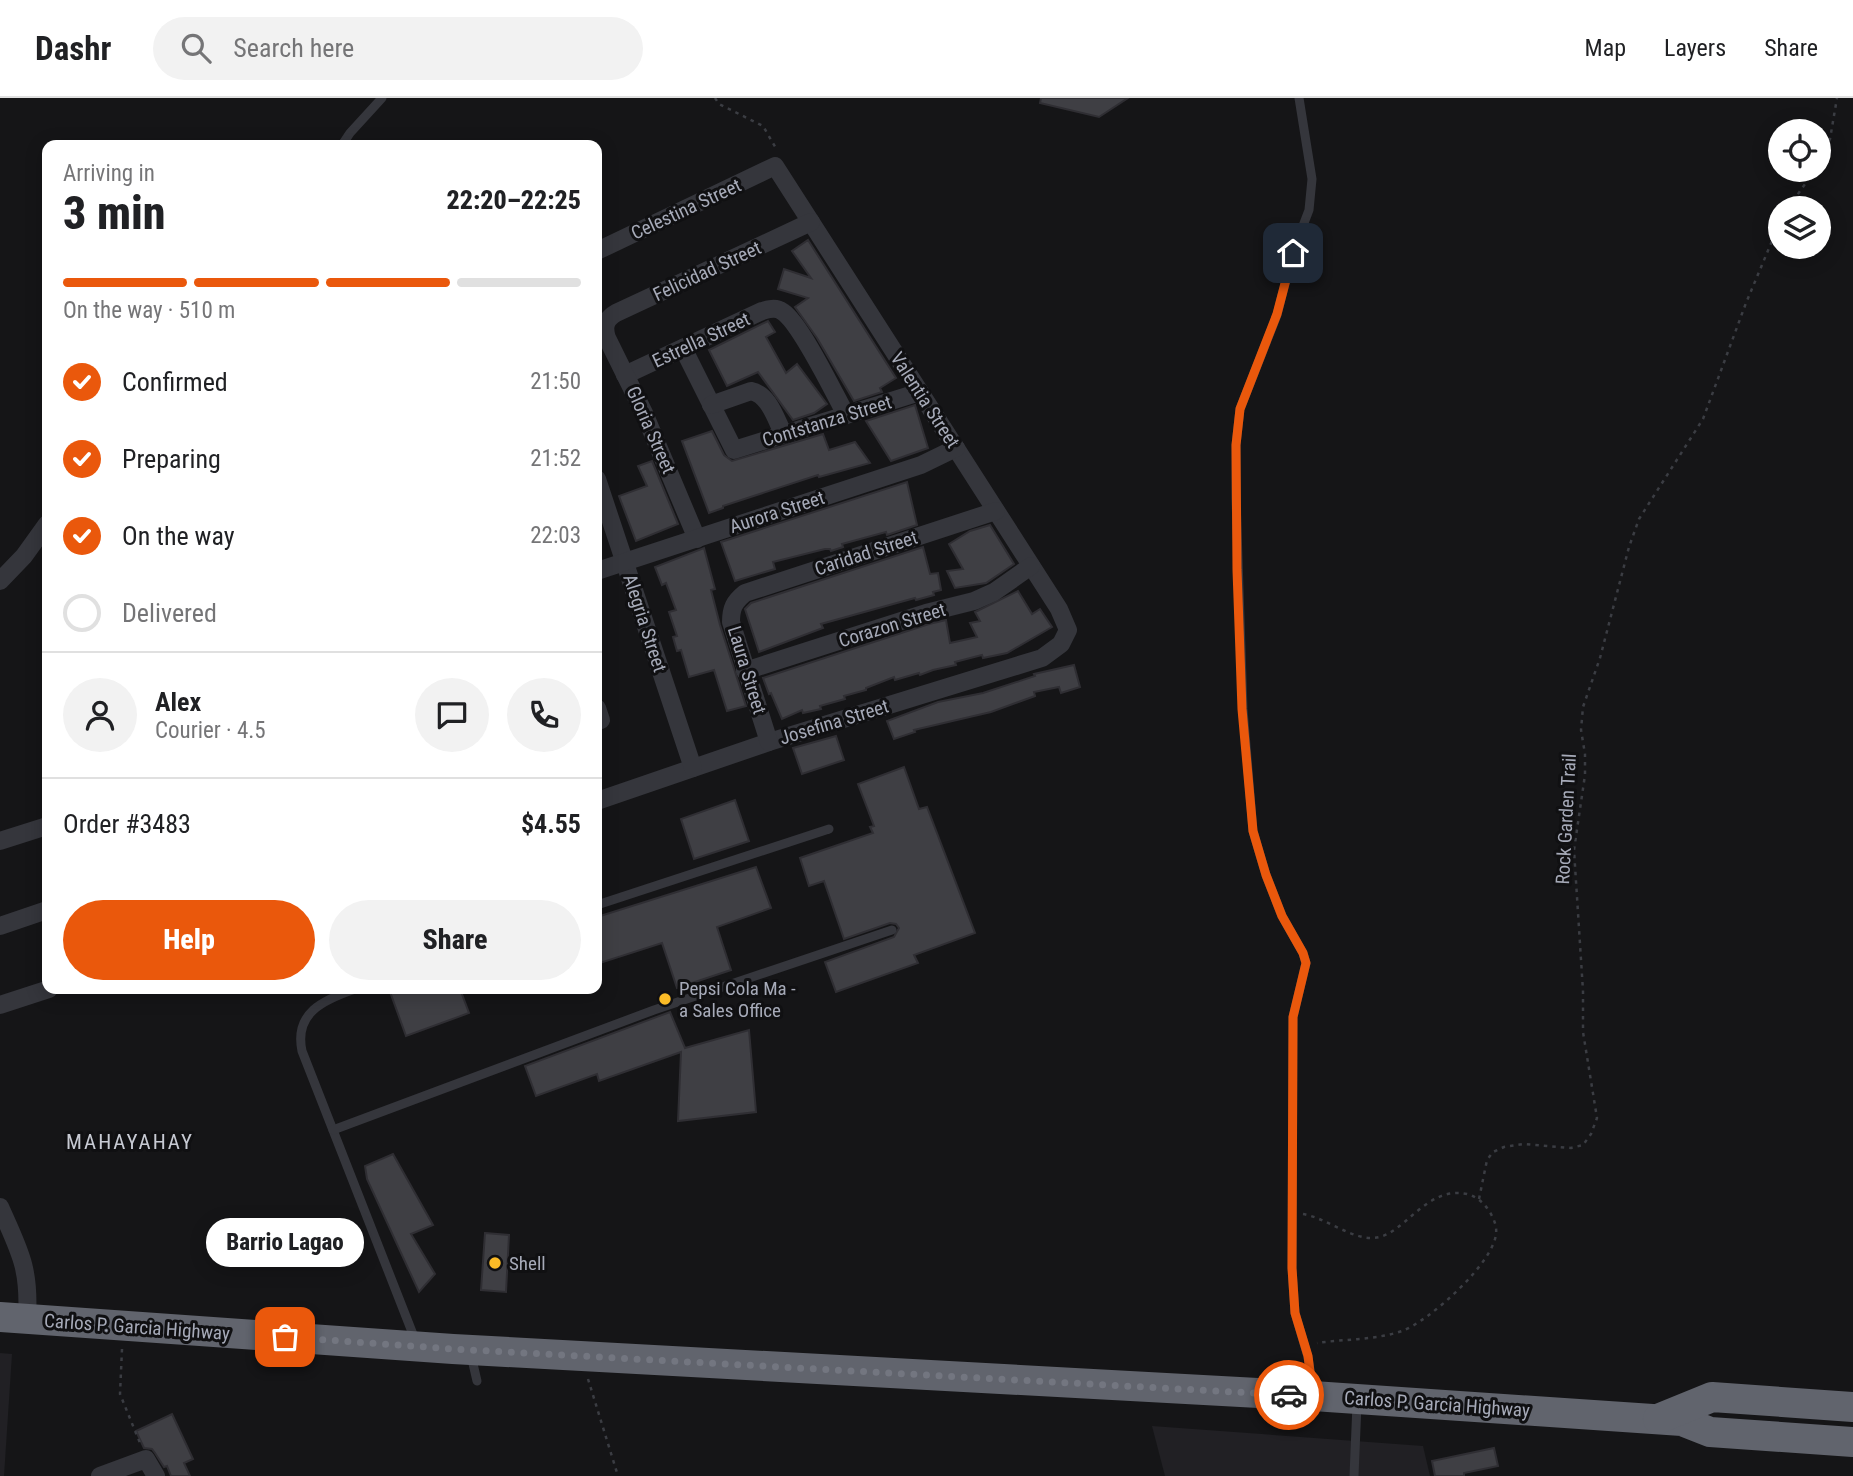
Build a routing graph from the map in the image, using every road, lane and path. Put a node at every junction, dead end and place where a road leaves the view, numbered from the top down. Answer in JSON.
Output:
{"nodes":[{"id":1,"x":382,"y":98,"type":"edge"},
{"id":2,"x":715,"y":98,"type":"edge"},
{"id":3,"x":1299,"y":98,"type":"edge"},
{"id":4,"x":1837,"y":98,"type":"edge"},
{"id":5,"x":1831,"y":133,"type":"edge"},
{"id":6,"x":345,"y":140,"type":"edge"},
{"id":7,"x":775,"y":166,"type":"junction"},
{"id":8,"x":811,"y":222,"type":"junction"},
{"id":9,"x":602,"y":249,"type":"edge"},
{"id":10,"x":1768,"y":251,"type":"edge"},
{"id":11,"x":606,"y":323,"type":"joint"},
{"id":12,"x":682,"y":348,"type":"junction"},
{"id":13,"x":625,"y":375,"type":"junction"},
{"id":14,"x":920,"y":392,"type":"junction"},
{"id":15,"x":711,"y":405,"type":"junction"},
{"id":16,"x":846,"y":415,"type":"junction"},
{"id":17,"x":783,"y":435,"type":"junction"},
{"id":18,"x":956,"y":448,"type":"junction"},
{"id":19,"x":602,"y":495,"type":"edge"},
{"id":20,"x":996,"y":511,"type":"junction"},
{"id":21,"x":42,"y":531,"type":"edge"},
{"id":22,"x":697,"y":539,"type":"junction"},
{"id":23,"x":625,"y":562,"type":"junction"},
{"id":24,"x":1031,"y":566,"type":"junction"},
{"id":25,"x":602,"y":569,"type":"edge"},
{"id":26,"x":0,"y":581,"type":"edge"},
{"id":27,"x":737,"y":600,"type":"joint"},
{"id":28,"x":1066,"y":636,"type":"joint"},
{"id":29,"x":745,"y":671,"type":"junction"},
{"id":30,"x":769,"y":742,"type":"junction"},
{"id":31,"x":692,"y":768,"type":"junction"},
{"id":32,"x":602,"y":799,"type":"edge"},
{"id":33,"x":42,"y":828,"type":"edge"},
{"id":34,"x":829,"y":829,"type":"dead end"},
{"id":35,"x":0,"y":841,"type":"edge"},
{"id":36,"x":602,"y":903,"type":"edge"},
{"id":37,"x":42,"y":912,"type":"edge"},
{"id":38,"x":0,"y":926,"type":"edge"},
{"id":39,"x":892,"y":930,"type":"dead end"},
{"id":40,"x":42,"y":991,"type":"edge"},
{"id":41,"x":342,"y":994,"type":"edge"},
{"id":42,"x":0,"y":1004,"type":"edge"},
{"id":43,"x":333,"y":1130,"type":"junction"},
{"id":44,"x":1479,"y":1199,"type":"junction"},
{"id":45,"x":0,"y":1207,"type":"edge"},
{"id":46,"x":1293,"y":1213,"type":"junction"},
{"id":47,"x":13,"y":1318,"type":"edge"},
{"id":48,"x":1304,"y":1345,"type":"junction"},
{"id":49,"x":418,"y":1347,"type":"junction"},
{"id":50,"x":470,"y":1350,"type":"junction"},
{"id":51,"x":122,"y":1356,"type":"dead end"},
{"id":52,"x":581,"y":1356,"type":"junction"},
{"id":53,"x":477,"y":1381,"type":"dead end"},
{"id":54,"x":1313,"y":1396,"type":"junction"},
{"id":55,"x":1357,"y":1399,"type":"junction"},
{"id":56,"x":1853,"y":1406,"type":"edge"},
{"id":57,"x":1670,"y":1420,"type":"junction"},
{"id":58,"x":1853,"y":1423,"type":"edge"},
{"id":59,"x":1853,"y":1442,"type":"edge"},
{"id":60,"x":1853,"y":1458,"type":"edge"},
{"id":61,"x":146,"y":1459,"type":"junction"},
{"id":62,"x":100,"y":1476,"type":"edge"},
{"id":63,"x":156,"y":1476,"type":"edge"},
{"id":64,"x":618,"y":1476,"type":"edge"},
{"id":65,"x":1354,"y":1476,"type":"edge"}],
"edges":[{"from":1,"to":6,"type":"lane"},
{"from":2,"to":7,"type":"path"},
{"from":3,"to":46,"type":"lane"},
{"from":4,"to":5,"type":"path"},
{"from":7,"to":8,"type":"street","name":"Valentia Street"},
{"from":7,"to":9,"type":"street","name":"Celestina Street"},
{"from":8,"to":11,"type":"street","name":"Felicidad Street"},
{"from":8,"to":14,"type":"street","name":"Valentia Street"},
{"from":10,"to":44,"type":"path","name":"Rock Garden Trail"},
{"from":11,"to":13,"type":"street","name":"Gloria Street"},
{"from":12,"to":13,"type":"street","name":"Estrella Street"},
{"from":12,"to":15,"type":"street"},
{"from":12,"to":16,"type":"street","name":"Estrella Street"},
{"from":13,"to":22,"type":"street","name":"Gloria Street"},
{"from":14,"to":16,"type":"street","name":"Contstanza Street"},
{"from":14,"to":18,"type":"street","name":"Valentia Street"},
{"from":15,"to":17,"type":"street"},
{"from":15,"to":17,"type":"street","name":"Contstanza Street"},
{"from":16,"to":17,"type":"street","name":"Contstanza Street"},
{"from":18,"to":20,"type":"street","name":"Valentia Street"},
{"from":18,"to":22,"type":"street","name":"Aurora Street"},
{"from":19,"to":23,"type":"street","name":"Alegria Street"},
{"from":20,"to":24,"type":"street","name":"Valentia Street"},
{"from":20,"to":27,"type":"street","name":"Caridad Street"},
{"from":21,"to":26,"type":"street"},
{"from":22,"to":23,"type":"street","name":"Aurora Street"},
{"from":23,"to":25,"type":"street","name":"Aurora Street"},
{"from":23,"to":31,"type":"street","name":"Alegria Street"},
{"from":24,"to":28,"type":"street","name":"Valentia Street"},
{"from":24,"to":29,"type":"street","name":"Corazon Street"},
{"from":27,"to":29,"type":"street","name":"Laura Street"},
{"from":28,"to":30,"type":"street","name":"Josefina Street"},
{"from":29,"to":30,"type":"street","name":"Laura Street"},
{"from":30,"to":31,"type":"street","name":"Josefina Street"},
{"from":31,"to":32,"type":"street","name":"Josefina Street"},
{"from":33,"to":35,"type":"street"},
{"from":34,"to":36,"type":"lane"},
{"from":37,"to":38,"type":"street"},
{"from":39,"to":43,"type":"lane"},
{"from":40,"to":42,"type":"street"},
{"from":41,"to":43,"type":"lane"},
{"from":43,"to":49,"type":"lane"},
{"from":44,"to":46,"type":"path"},
{"from":44,"to":48,"type":"path"},
{"from":45,"to":47,"type":"street"},
{"from":46,"to":48,"type":"lane"},
{"from":47,"to":49,"type":"highway","name":"Carlos P. Garcia Highway"},
{"from":48,"to":54,"type":"lane"},
{"from":49,"to":50,"type":"highway","name":"Carlos P. Garcia Highway"},
{"from":50,"to":52,"type":"highway","name":"Carlos P. Garcia Highway"},
{"from":50,"to":53,"type":"lane"},
{"from":51,"to":61,"type":"path"},
{"from":52,"to":54,"type":"highway","name":"Carlos P. Garcia Highway"},
{"from":52,"to":64,"type":"path"},
{"from":54,"to":55,"type":"highway","name":"Carlos P. Garcia Highway"},
{"from":55,"to":57,"type":"highway","name":"Carlos P. Garcia Highway"},
{"from":55,"to":65,"type":"lane"},
{"from":56,"to":57,"type":"highway","name":"Carlos P. Garcia Highway"},
{"from":57,"to":58,"type":"highway","name":"Carlos P. Garcia Highway"},
{"from":57,"to":59,"type":"highway","name":"Carlos P. Garcia Highway"},
{"from":57,"to":60,"type":"highway","name":"Carlos P. Garcia Highway"},
{"from":61,"to":62,"type":"street"},
{"from":61,"to":63,"type":"street"}]}
